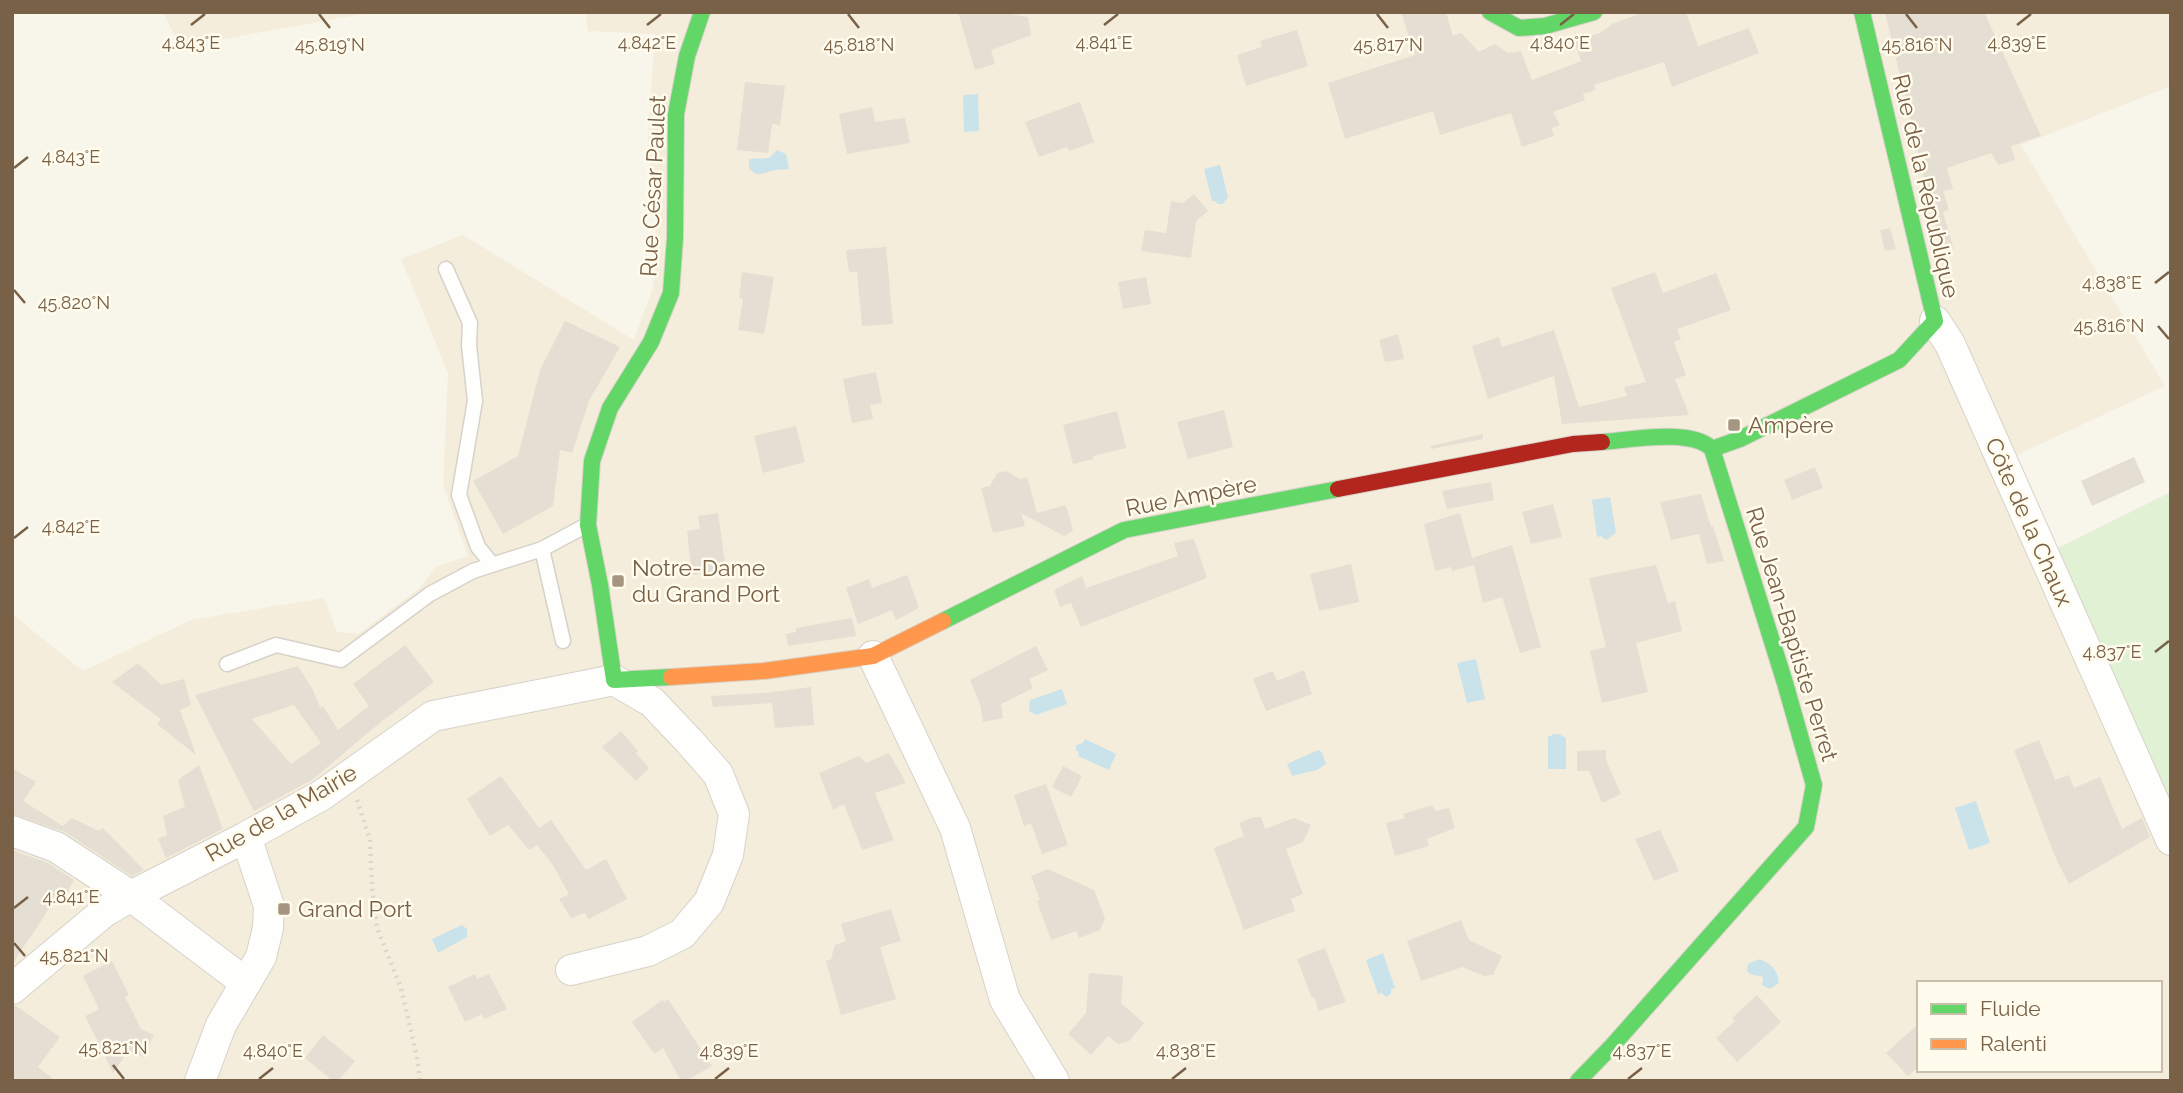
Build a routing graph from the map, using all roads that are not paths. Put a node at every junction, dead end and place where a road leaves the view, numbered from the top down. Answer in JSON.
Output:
{"nodes":[{"id":1,"x":702,"y":12,"type":"edge"},
{"id":2,"x":1490,"y":12,"type":"edge"},
{"id":3,"x":1594,"y":12,"type":"edge"},
{"id":4,"x":1862,"y":12,"type":"edge"},
{"id":5,"x":446,"y":269,"type":"dead end"},
{"id":6,"x":1935,"y":321,"type":"junction"},
{"id":7,"x":1712,"y":449,"type":"junction"},
{"id":8,"x":588,"y":525,"type":"junction"},
{"id":9,"x":542,"y":549,"type":"junction"},
{"id":10,"x":492,"y":564,"type":"junction"},
{"id":11,"x":563,"y":641,"type":"dead end"},
{"id":12,"x":873,"y":656,"type":"junction"},
{"id":13,"x":227,"y":664,"type":"dead end"},
{"id":14,"x":614,"y":680,"type":"junction"},
{"id":15,"x":12,"y":831,"type":"edge"},
{"id":16,"x":246,"y":837,"type":"junction"},
{"id":17,"x":2171,"y":840,"type":"edge"},
{"id":18,"x":131,"y":895,"type":"junction"},
{"id":19,"x":571,"y":970,"type":"dead end"},
{"id":20,"x":246,"y":983,"type":"junction"},
{"id":21,"x":12,"y":989,"type":"edge"},
{"id":22,"x":200,"y":1081,"type":"edge"},
{"id":23,"x":1054,"y":1081,"type":"edge"},
{"id":24,"x":1578,"y":1081,"type":"edge"}],
"edges":[{"from":1,"to":8,"type":"street","name":"Rue César Paulet"},
{"from":2,"to":3,"type":"street"},
{"from":4,"to":6,"type":"street","name":"Rue de la République"},
{"from":5,"to":10,"type":"lane"},
{"from":6,"to":7,"type":"street","name":"Rue de la République"},
{"from":6,"to":17,"type":"street","name":"Côte de la Chaux"},
{"from":7,"to":12,"type":"street","name":"Rue Ampère"},
{"from":7,"to":24,"type":"street","name":"Rue Jean-Baptiste Perret"},
{"from":8,"to":9,"type":"lane"},
{"from":8,"to":14,"type":"street","name":"Rue César Paulet"},
{"from":9,"to":10,"type":"lane"},
{"from":9,"to":11,"type":"lane"},
{"from":10,"to":13,"type":"lane"},
{"from":12,"to":14,"type":"street","name":"Rue Ampère"},
{"from":12,"to":23,"type":"street"},
{"from":14,"to":16,"type":"street","name":"Rue de la Mairie"},
{"from":14,"to":19,"type":"street"},
{"from":15,"to":18,"type":"street"},
{"from":16,"to":18,"type":"street","name":"Rue de la Mairie"},
{"from":16,"to":20,"type":"street"},
{"from":18,"to":20,"type":"street"},
{"from":18,"to":21,"type":"street","name":"Rue de la Mairie"},
{"from":20,"to":22,"type":"street"}]}
